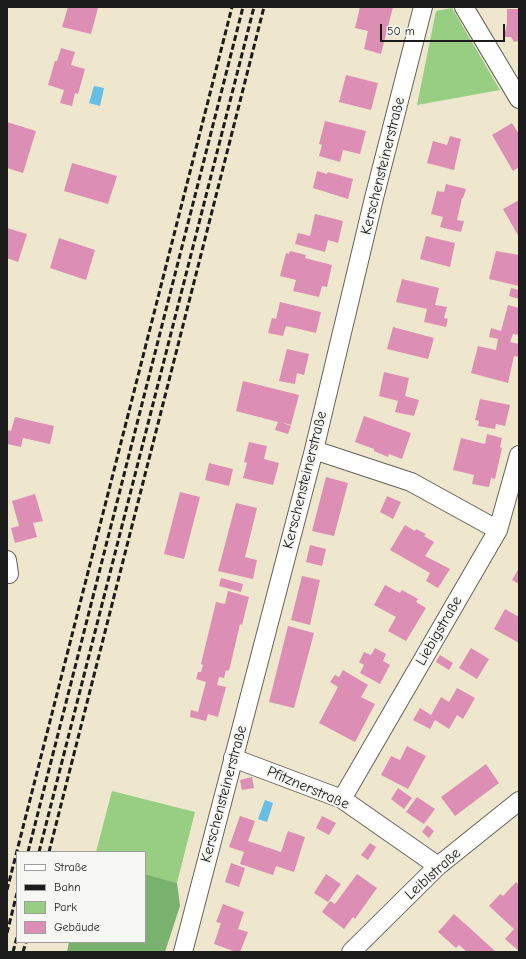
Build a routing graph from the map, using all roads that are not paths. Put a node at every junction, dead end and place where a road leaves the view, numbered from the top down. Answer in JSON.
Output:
{"nodes":[{"id":1,"x":423,"y":7,"type":"edge"},
{"id":2,"x":464,"y":7,"type":"edge"},
{"id":3,"x":519,"y":99,"type":"edge"},
{"id":4,"x":314,"y":450,"type":"junction"},
{"id":5,"x":519,"y":455,"type":"edge"},
{"id":6,"x":498,"y":530,"type":"junction"},
{"id":7,"x":233,"y":758,"type":"junction"},
{"id":8,"x":342,"y":799,"type":"junction"},
{"id":9,"x":519,"y":801,"type":"edge"},
{"id":10,"x":438,"y":866,"type":"junction"},
{"id":11,"x":182,"y":952,"type":"edge"},
{"id":12,"x":351,"y":952,"type":"edge"}],
"edges":[{"from":1,"to":4,"type":"street","name":"Kerschensteinerstraße"},
{"from":2,"to":3,"type":"street"},
{"from":4,"to":6,"type":"street"},
{"from":4,"to":7,"type":"street","name":"Kerschensteinerstraße"},
{"from":5,"to":6,"type":"street","name":"Liebigstraße"},
{"from":6,"to":8,"type":"street","name":"Liebigstraße"},
{"from":7,"to":8,"type":"street","name":"Pfitznerstraße"},
{"from":7,"to":11,"type":"street","name":"Kerschensteinerstraße"},
{"from":8,"to":10,"type":"street","name":"Pfitznerstraße"},
{"from":9,"to":10,"type":"street","name":"Leiblstraße"},
{"from":10,"to":12,"type":"street","name":"Leiblstraße"}]}
